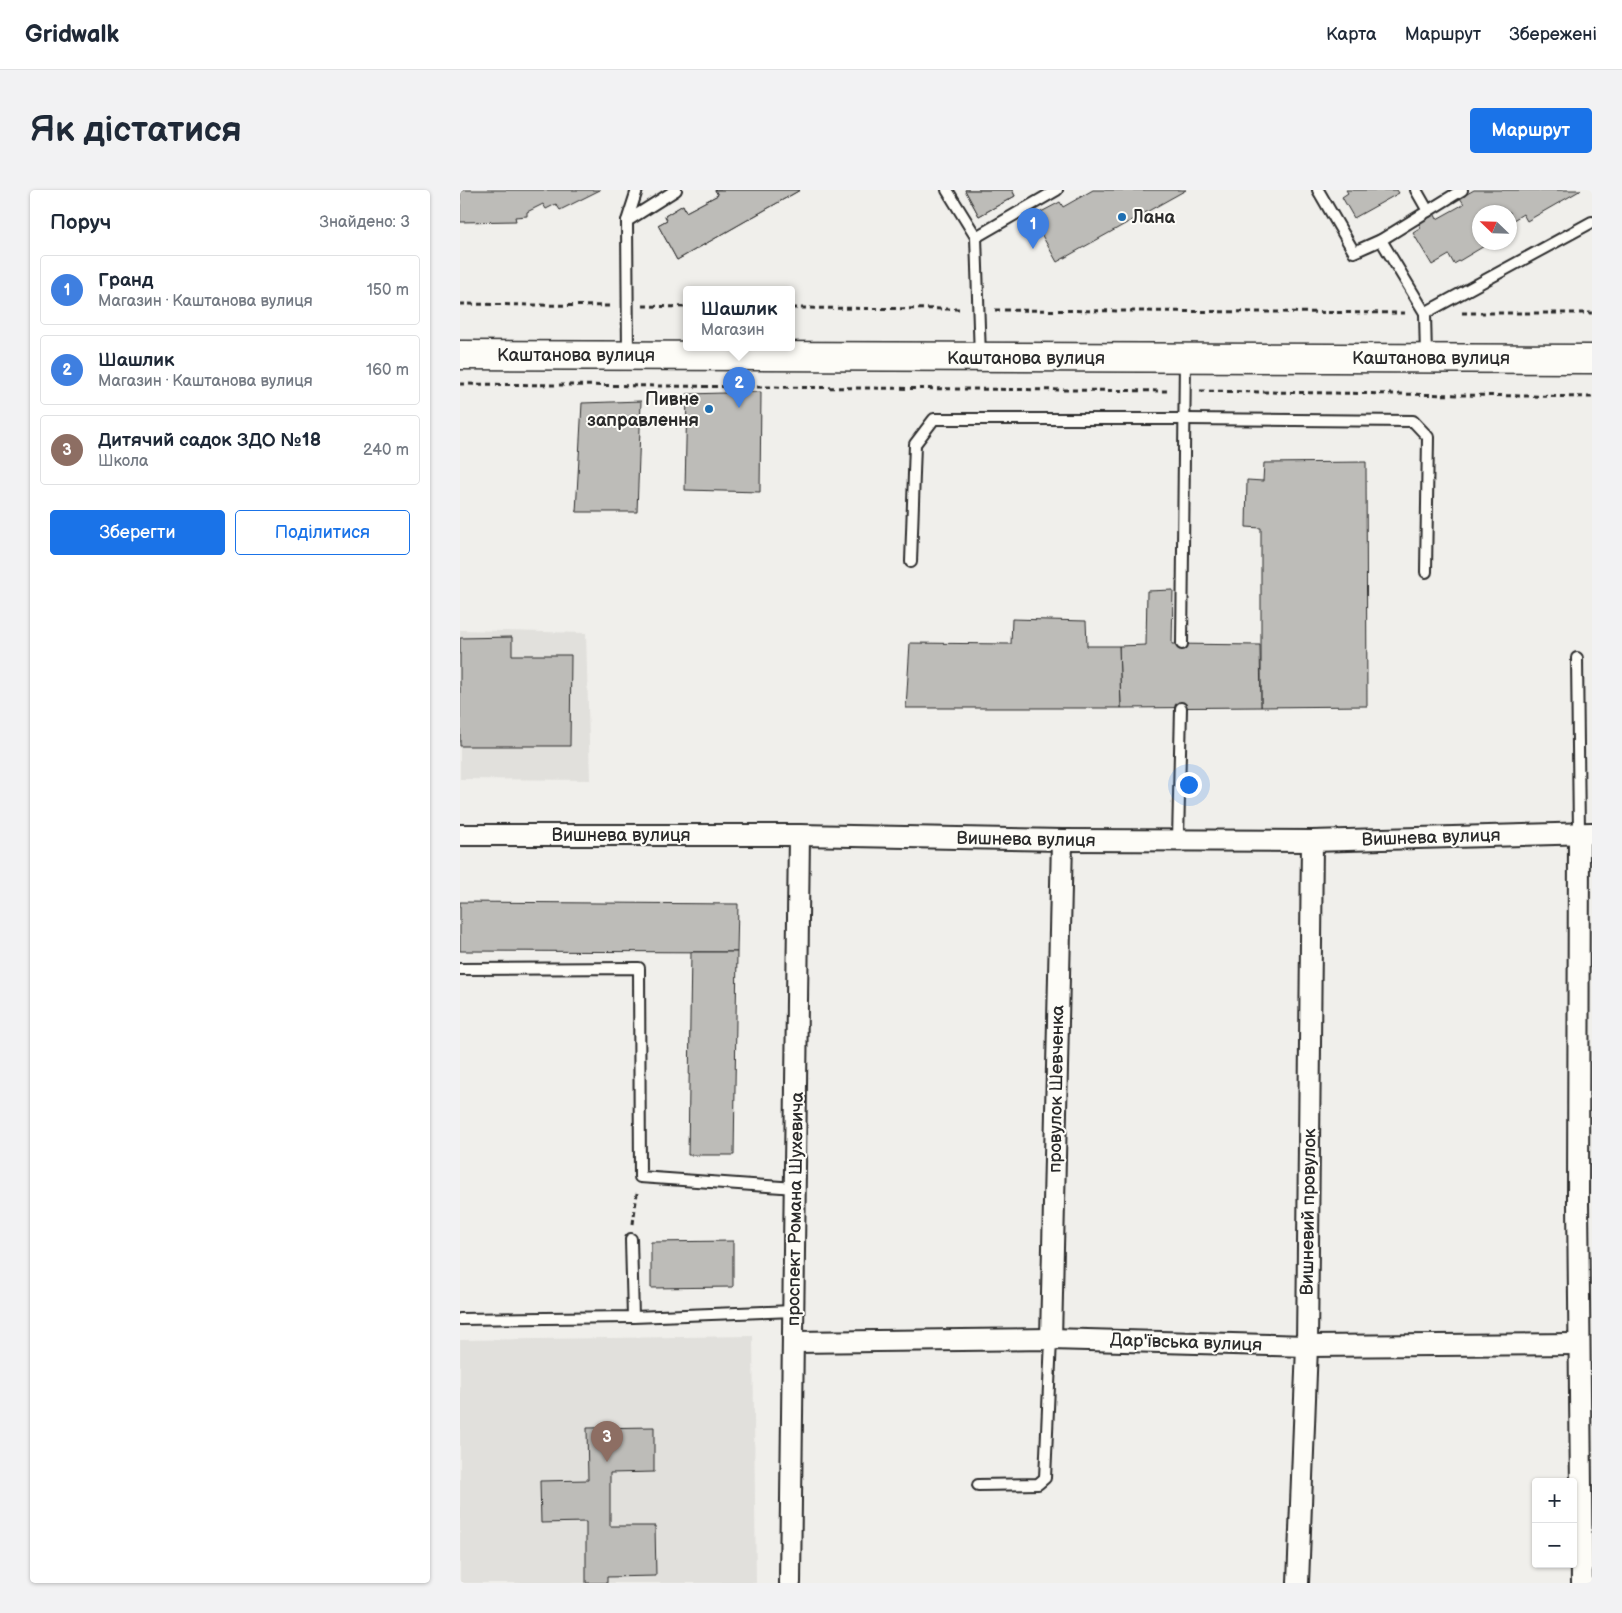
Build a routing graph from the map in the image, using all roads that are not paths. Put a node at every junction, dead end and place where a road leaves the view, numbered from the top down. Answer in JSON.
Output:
{"nodes":[{"id":1,"x":637,"y":190,"type":"edge"},
{"id":2,"x":676,"y":190,"type":"edge"},
{"id":3,"x":947,"y":190,"type":"edge"},
{"id":4,"x":1057,"y":190,"type":"edge"},
{"id":5,"x":1318,"y":190,"type":"edge"},
{"id":6,"x":1416,"y":190,"type":"edge"},
{"id":7,"x":1462,"y":190,"type":"edge"},
{"id":8,"x":1428,"y":211,"type":"junction"},
{"id":9,"x":627,"y":221,"type":"junction"},
{"id":10,"x":1592,"y":222,"type":"edge"},
{"id":11,"x":976,"y":237,"type":"junction"},
{"id":12,"x":1381,"y":240,"type":"junction"},
{"id":13,"x":1425,"y":313,"type":"junction"},
{"id":14,"x":460,"y":355,"type":"edge"},
{"id":15,"x":628,"y":355,"type":"junction"},
{"id":16,"x":1426,"y":357,"type":"junction"},
{"id":17,"x":980,"y":358,"type":"junction"},
{"id":18,"x":1185,"y":358,"type":"junction"},
{"id":19,"x":1592,"y":358,"type":"edge"},
{"id":20,"x":1183,"y":418,"type":"junction"},
{"id":21,"x":912,"y":562,"type":"dead end"},
{"id":22,"x":1426,"y":572,"type":"dead end"},
{"id":23,"x":1182,"y":644,"type":"dead end"},
{"id":24,"x":1577,"y":658,"type":"dead end"},
{"id":25,"x":1182,"y":708,"type":"dead end"},
{"id":26,"x":1585,"y":833,"type":"edge"},
{"id":27,"x":460,"y":835,"type":"edge"},
{"id":28,"x":799,"y":835,"type":"junction"},
{"id":29,"x":1062,"y":840,"type":"junction"},
{"id":30,"x":1178,"y":840,"type":"junction"},
{"id":31,"x":1312,"y":841,"type":"junction"},
{"id":32,"x":460,"y":969,"type":"edge"},
{"id":33,"x":796,"y":1188,"type":"junction"},
{"id":34,"x":1585,"y":1203,"type":"edge"},
{"id":35,"x":631,"y":1239,"type":"road end"},
{"id":36,"x":793,"y":1311,"type":"junction"},
{"id":37,"x":633,"y":1317,"type":"junction"},
{"id":38,"x":460,"y":1319,"type":"edge"},
{"id":39,"x":1051,"y":1339,"type":"junction"},
{"id":40,"x":794,"y":1342,"type":"junction"},
{"id":41,"x":1578,"y":1344,"type":"junction"},
{"id":42,"x":1307,"y":1346,"type":"junction"},
{"id":43,"x":978,"y":1485,"type":"dead end"},
{"id":44,"x":790,"y":1583,"type":"edge"},
{"id":45,"x":1298,"y":1583,"type":"edge"},
{"id":46,"x":1582,"y":1583,"type":"edge"}],
"edges":[{"from":1,"to":9,"type":"lane"},
{"from":2,"to":9,"type":"lane"},
{"from":3,"to":11,"type":"lane"},
{"from":4,"to":11,"type":"lane"},
{"from":5,"to":12,"type":"lane"},
{"from":6,"to":8,"type":"lane"},
{"from":7,"to":8,"type":"lane"},
{"from":8,"to":12,"type":"lane"},
{"from":9,"to":15,"type":"lane"},
{"from":10,"to":13,"type":"lane"},
{"from":11,"to":17,"type":"lane"},
{"from":12,"to":13,"type":"lane"},
{"from":13,"to":16,"type":"lane"},
{"from":14,"to":15,"type":"street","name":"Каштанова вулиця"},
{"from":15,"to":17,"type":"street","name":"Каштанова вулиця"},
{"from":16,"to":18,"type":"street","name":"Каштанова вулиця"},
{"from":16,"to":19,"type":"street","name":"Каштанова вулиця"},
{"from":17,"to":18,"type":"street","name":"Каштанова вулиця"},
{"from":18,"to":20,"type":"lane"},
{"from":20,"to":21,"type":"lane"},
{"from":20,"to":22,"type":"lane"},
{"from":20,"to":23,"type":"lane"},
{"from":24,"to":26,"type":"lane"},
{"from":25,"to":30,"type":"lane"},
{"from":26,"to":31,"type":"street","name":"Вишнева вулиця"},
{"from":26,"to":34,"type":"street"},
{"from":27,"to":28,"type":"street","name":"Вишнева вулиця"},
{"from":28,"to":29,"type":"street","name":"Вишнева вулиця"},
{"from":28,"to":33,"type":"street","name":"проспект Романа Шухевича"},
{"from":29,"to":30,"type":"street","name":"Вишнева вулиця"},
{"from":29,"to":39,"type":"street","name":"провулок Шевченка"},
{"from":30,"to":31,"type":"street","name":"Вишнева вулиця"},
{"from":31,"to":42,"type":"street","name":"Вишневий провулок"},
{"from":32,"to":33,"type":"lane"},
{"from":33,"to":36,"type":"street","name":"проспект Романа Шухевича"},
{"from":34,"to":41,"type":"street"},
{"from":35,"to":37,"type":"lane"},
{"from":36,"to":37,"type":"lane"},
{"from":36,"to":40,"type":"street","name":"проспект Романа Шухевича"},
{"from":37,"to":38,"type":"lane"},
{"from":39,"to":40,"type":"street","name":"Дар'ївська вулиця"},
{"from":39,"to":42,"type":"street","name":"Дар'ївська вулиця"},
{"from":39,"to":43,"type":"lane"},
{"from":40,"to":44,"type":"street","name":"проспект Романа Шухевича"},
{"from":41,"to":42,"type":"street","name":"Дар'ївська вулиця"},
{"from":41,"to":46,"type":"street"},
{"from":42,"to":45,"type":"street","name":"Вишневий провулок"}]}
